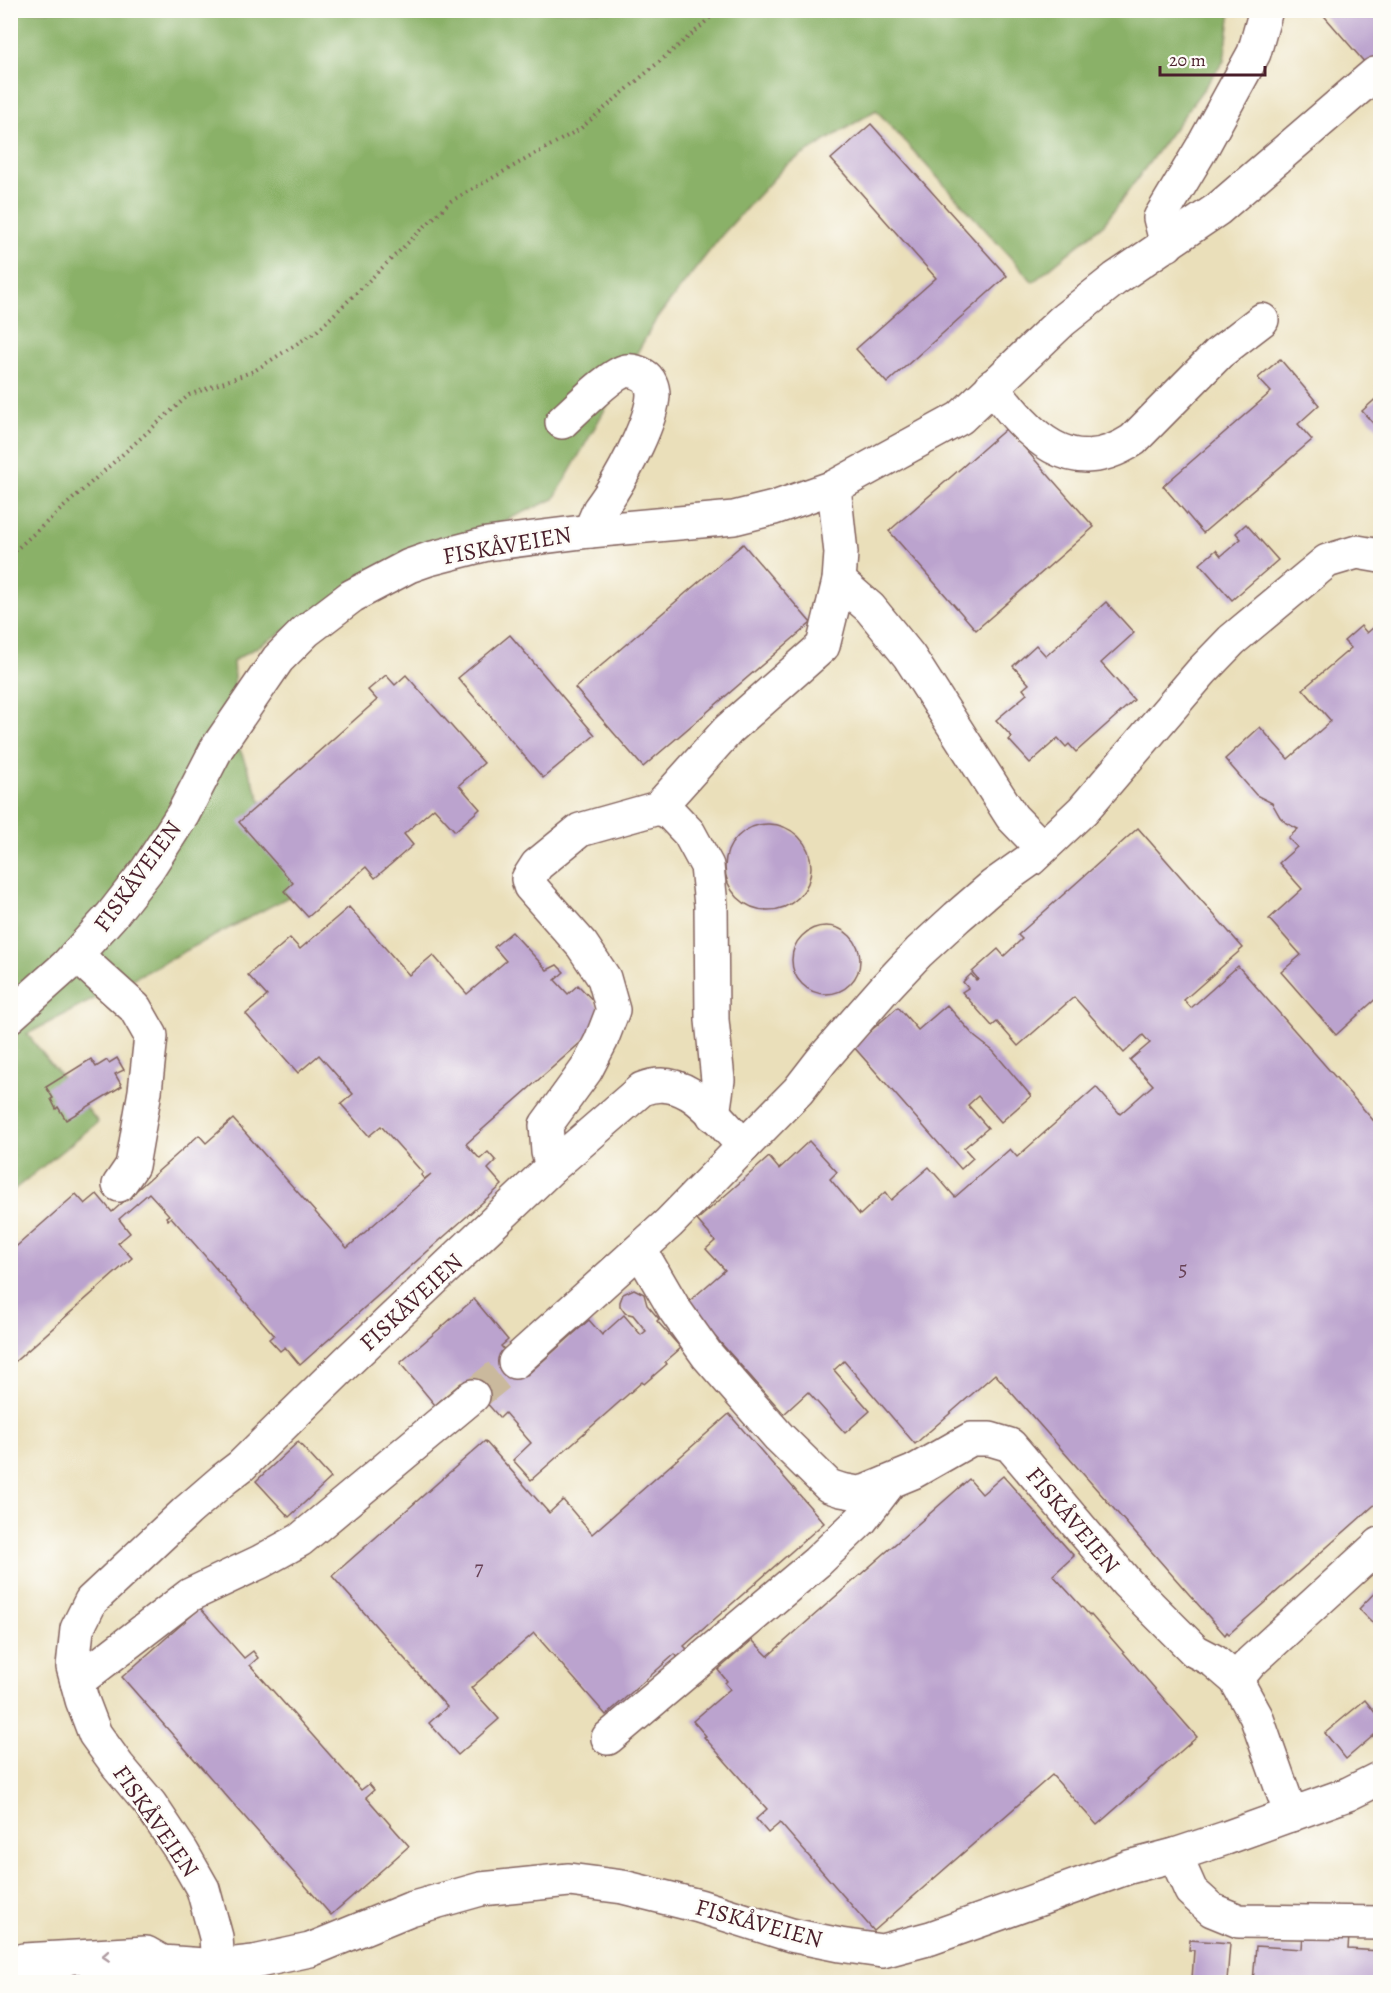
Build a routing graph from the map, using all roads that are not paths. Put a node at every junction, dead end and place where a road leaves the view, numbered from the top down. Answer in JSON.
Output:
{"nodes":[{"id":1,"x":1266,"y":10,"type":"edge"},
{"id":2,"x":1375,"y":74,"type":"dead end"},
{"id":3,"x":1167,"y":245,"type":"junction"},
{"id":4,"x":1262,"y":320,"type":"dead end"},
{"id":5,"x":992,"y":386,"type":"junction"},
{"id":6,"x":562,"y":422,"type":"dead end"},
{"id":7,"x":834,"y":487,"type":"junction"},
{"id":8,"x":590,"y":531,"type":"junction"},
{"id":9,"x":1380,"y":556,"type":"edge"},
{"id":10,"x":838,"y":581,"type":"junction"},
{"id":11,"x":658,"y":808,"type":"junction"},
{"id":12,"x":1042,"y":848,"type":"junction"},
{"id":13,"x":76,"y":955,"type":"junction"},
{"id":14,"x":10,"y":1016,"type":"edge"},
{"id":15,"x":713,"y":1115,"type":"junction"},
{"id":16,"x":744,"y":1146,"type":"junction"},
{"id":17,"x":552,"y":1167,"type":"junction"},
{"id":18,"x":119,"y":1185,"type":"dead end"},
{"id":19,"x":640,"y":1250,"type":"junction"},
{"id":20,"x":514,"y":1362,"type":"tunnel mouth"},
{"id":21,"x":473,"y":1396,"type":"tunnel mouth"},
{"id":22,"x":890,"y":1482,"type":"junction"},
{"id":23,"x":1380,"y":1544,"type":"edge"},
{"id":24,"x":1236,"y":1680,"type":"junction"},
{"id":25,"x":77,"y":1682,"type":"junction"},
{"id":26,"x":608,"y":1738,"type":"dead end"},
{"id":27,"x":1380,"y":1778,"type":"edge"},
{"id":28,"x":1291,"y":1815,"type":"junction"},
{"id":29,"x":1175,"y":1855,"type":"junction"},
{"id":30,"x":1380,"y":1923,"type":"edge"},
{"id":31,"x":162,"y":1962,"type":"junction"},
{"id":32,"x":10,"y":1963,"type":"edge"},
{"id":33,"x":218,"y":1966,"type":"junction"},
{"id":34,"x":10,"y":1975,"type":"edge"},
{"id":35,"x":58,"y":1983,"type":"edge"},
{"id":36,"x":94,"y":1983,"type":"edge"}],
"edges":[{"from":1,"to":3,"type":"lane"},
{"from":2,"to":3,"type":"lane","name":"FISKÅVEIEN"},
{"from":3,"to":5,"type":"lane","name":"FISKÅVEIEN"},
{"from":4,"to":5,"type":"lane"},
{"from":5,"to":7,"type":"lane","name":"FISKÅVEIEN"},
{"from":6,"to":8,"type":"lane"},
{"from":7,"to":8,"type":"lane","name":"FISKÅVEIEN"},
{"from":7,"to":10,"type":"lane"},
{"from":8,"to":13,"type":"lane","name":"FISKÅVEIEN"},
{"from":9,"to":12,"type":"lane"},
{"from":10,"to":11,"type":"lane"},
{"from":10,"to":12,"type":"lane"},
{"from":11,"to":15,"type":"lane"},
{"from":11,"to":17,"type":"lane"},
{"from":12,"to":16,"type":"lane"},
{"from":13,"to":14,"type":"lane","name":"FISKÅVEIEN"},
{"from":13,"to":18,"type":"lane","name":"FISKÅVEIEN"},
{"from":15,"to":16,"type":"lane"},
{"from":15,"to":17,"type":"lane","name":"FISKÅVEIEN"},
{"from":16,"to":19,"type":"lane"},
{"from":17,"to":25,"type":"lane","name":"FISKÅVEIEN"},
{"from":19,"to":20,"type":"lane"},
{"from":19,"to":22,"type":"lane","name":"FISKÅVEIEN"},
{"from":21,"to":25,"type":"lane"},
{"from":22,"to":24,"type":"lane","name":"FISKÅVEIEN"},
{"from":22,"to":26,"type":"lane","name":"FISKÅVEIEN"},
{"from":23,"to":24,"type":"lane"},
{"from":24,"to":28,"type":"lane","name":"FISKÅVEIEN"},
{"from":25,"to":33,"type":"lane","name":"FISKÅVEIEN"},
{"from":27,"to":28,"type":"lane","name":"FISKÅVEIEN"},
{"from":28,"to":29,"type":"lane","name":"FISKÅVEIEN"},
{"from":29,"to":30,"type":"lane"},
{"from":29,"to":33,"type":"lane","name":"FISKÅVEIEN"},
{"from":31,"to":32,"type":"lane","name":"FISKÅVEIEN","one_way":true},
{"from":31,"to":33,"type":"lane","name":"FISKÅVEIEN"},
{"from":31,"to":36,"type":"lane"},
{"from":34,"to":35,"type":"lane"}]}
